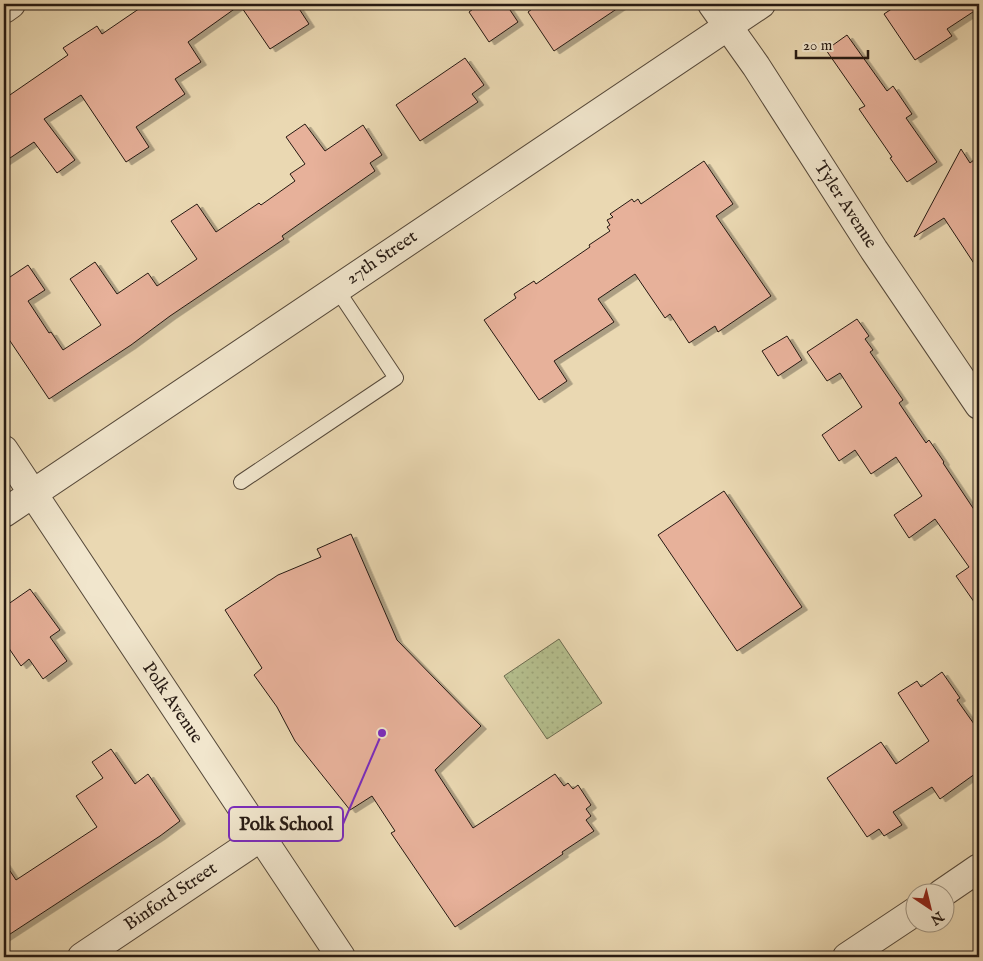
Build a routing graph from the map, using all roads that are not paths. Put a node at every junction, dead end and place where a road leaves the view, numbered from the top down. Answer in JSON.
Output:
{"nodes":[{"id":1,"x":11,"y":4,"type":"edge"},
{"id":2,"x":712,"y":4,"type":"edge"},
{"id":3,"x":761,"y":4,"type":"edge"},
{"id":4,"x":4,"y":9,"type":"edge"},
{"id":5,"x":728,"y":26,"type":"junction"},
{"id":6,"x":336,"y":288,"type":"junction"},
{"id":7,"x":979,"y":405,"type":"edge"},
{"id":8,"x":4,"y":450,"type":"edge"},
{"id":9,"x":241,"y":482,"type":"dead end"},
{"id":10,"x":33,"y":493,"type":"junction"},
{"id":11,"x":4,"y":513,"type":"edge"},
{"id":12,"x":261,"y":837,"type":"junction"},
{"id":13,"x":979,"y":868,"type":"edge"},
{"id":14,"x":956,"y":884,"type":"edge"},
{"id":15,"x":906,"y":918,"type":"edge"},
{"id":16,"x":82,"y":957,"type":"edge"},
{"id":17,"x":341,"y":957,"type":"edge"},
{"id":18,"x":847,"y":957,"type":"edge"}],
"edges":[{"from":1,"to":4,"type":"street"},
{"from":2,"to":5,"type":"street","name":"Tyler Avenue"},
{"from":3,"to":5,"type":"street","name":"27th Street"},
{"from":5,"to":6,"type":"street","name":"27th Street"},
{"from":5,"to":7,"type":"street","name":"Tyler Avenue"},
{"from":6,"to":9,"type":"lane"},
{"from":6,"to":10,"type":"street","name":"27th Street"},
{"from":8,"to":10,"type":"street","name":"Polk Avenue"},
{"from":10,"to":11,"type":"street","name":"27th Street"},
{"from":10,"to":12,"type":"street","name":"Polk Avenue"},
{"from":12,"to":16,"type":"street","name":"Binford Street"},
{"from":12,"to":17,"type":"street","name":"Polk Avenue"},
{"from":13,"to":14,"type":"street"},
{"from":15,"to":18,"type":"street"}]}
